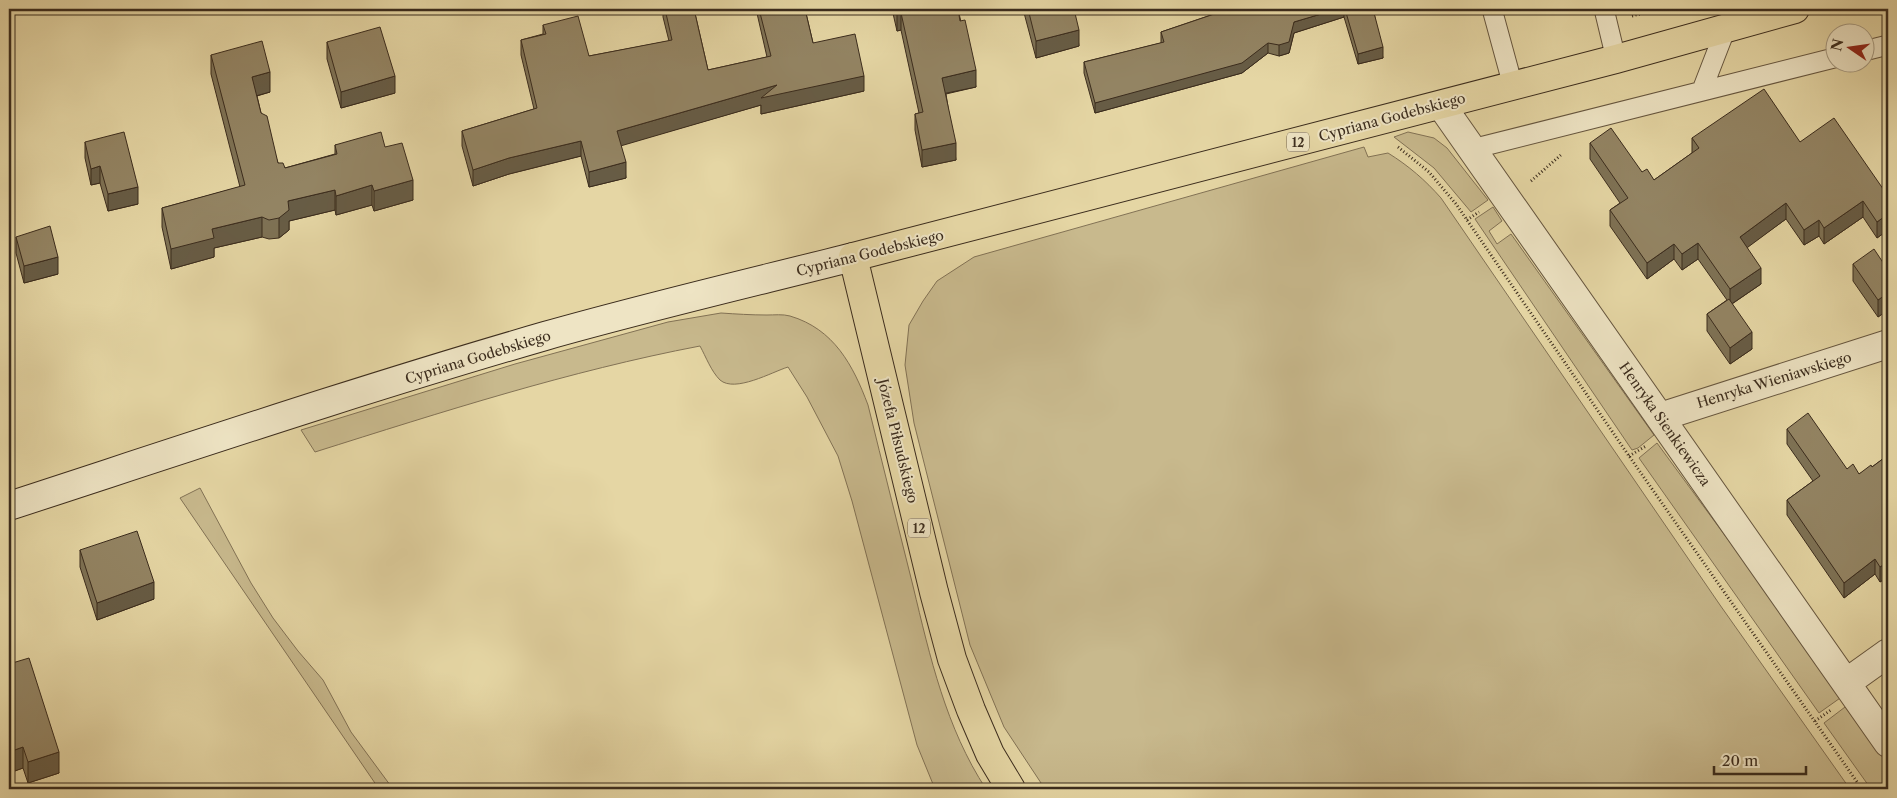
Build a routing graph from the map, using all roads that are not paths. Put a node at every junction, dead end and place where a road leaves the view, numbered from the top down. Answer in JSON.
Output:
{"nodes":[{"id":1,"x":1492,"y":9,"type":"edge"},
{"id":2,"x":1604,"y":9,"type":"edge"},
{"id":3,"x":1795,"y":9,"type":"edge"},
{"id":4,"x":1719,"y":23,"type":"edge"},
{"id":5,"x":1888,"y":45,"type":"edge"},
{"id":6,"x":1874,"y":48,"type":"edge"},
{"id":7,"x":1616,"y":59,"type":"junction"},
{"id":8,"x":1824,"y":60,"type":"edge"},
{"id":9,"x":1513,"y":86,"type":"junction"},
{"id":10,"x":1702,"y":90,"type":"junction"},
{"id":11,"x":1442,"y":105,"type":"junction"},
{"id":12,"x":1472,"y":148,"type":"junction"},
{"id":13,"x":853,"y":257,"type":"junction"},
{"id":14,"x":1888,"y":344,"type":"edge"},
{"id":15,"x":1660,"y":417,"type":"junction"},
{"id":16,"x":9,"y":506,"type":"edge"},
{"id":17,"x":1888,"y":653,"type":"edge"},
{"id":18,"x":1846,"y":683,"type":"junction"},
{"id":19,"x":1888,"y":744,"type":"edge"},
{"id":20,"x":1012,"y":789,"type":"edge"}],
"edges":[{"from":1,"to":9,"type":"lane"},
{"from":2,"to":7,"type":"lane"},
{"from":3,"to":4,"type":"main road","name":"Cypriana Godebskiego","number":"12"},
{"from":4,"to":7,"type":"main road","name":"Cypriana Godebskiego","number":"12"},
{"from":4,"to":10,"type":"lane"},
{"from":5,"to":6,"type":"lane"},
{"from":7,"to":9,"type":"main road","name":"Cypriana Godebskiego","number":"12"},
{"from":8,"to":10,"type":"lane"},
{"from":9,"to":11,"type":"main road","name":"Cypriana Godebskiego","number":"12"},
{"from":10,"to":12,"type":"lane"},
{"from":11,"to":12,"type":"street","name":"Henryka Sienkiewicza"},
{"from":11,"to":13,"type":"main road","name":"Cypriana Godebskiego","number":"12"},
{"from":12,"to":15,"type":"street","name":"Henryka Sienkiewicza"},
{"from":13,"to":16,"type":"street","name":"Cypriana Godebskiego"},
{"from":13,"to":20,"type":"main road","name":"Józefa Piłsudskiego","number":"12"},
{"from":14,"to":15,"type":"street","name":"Henryka Wieniawskiego"},
{"from":15,"to":18,"type":"street","name":"Henryka Sienkiewicza"},
{"from":17,"to":18,"type":"street"},
{"from":18,"to":19,"type":"street","name":"Henryka Sienkiewicza"}]}
